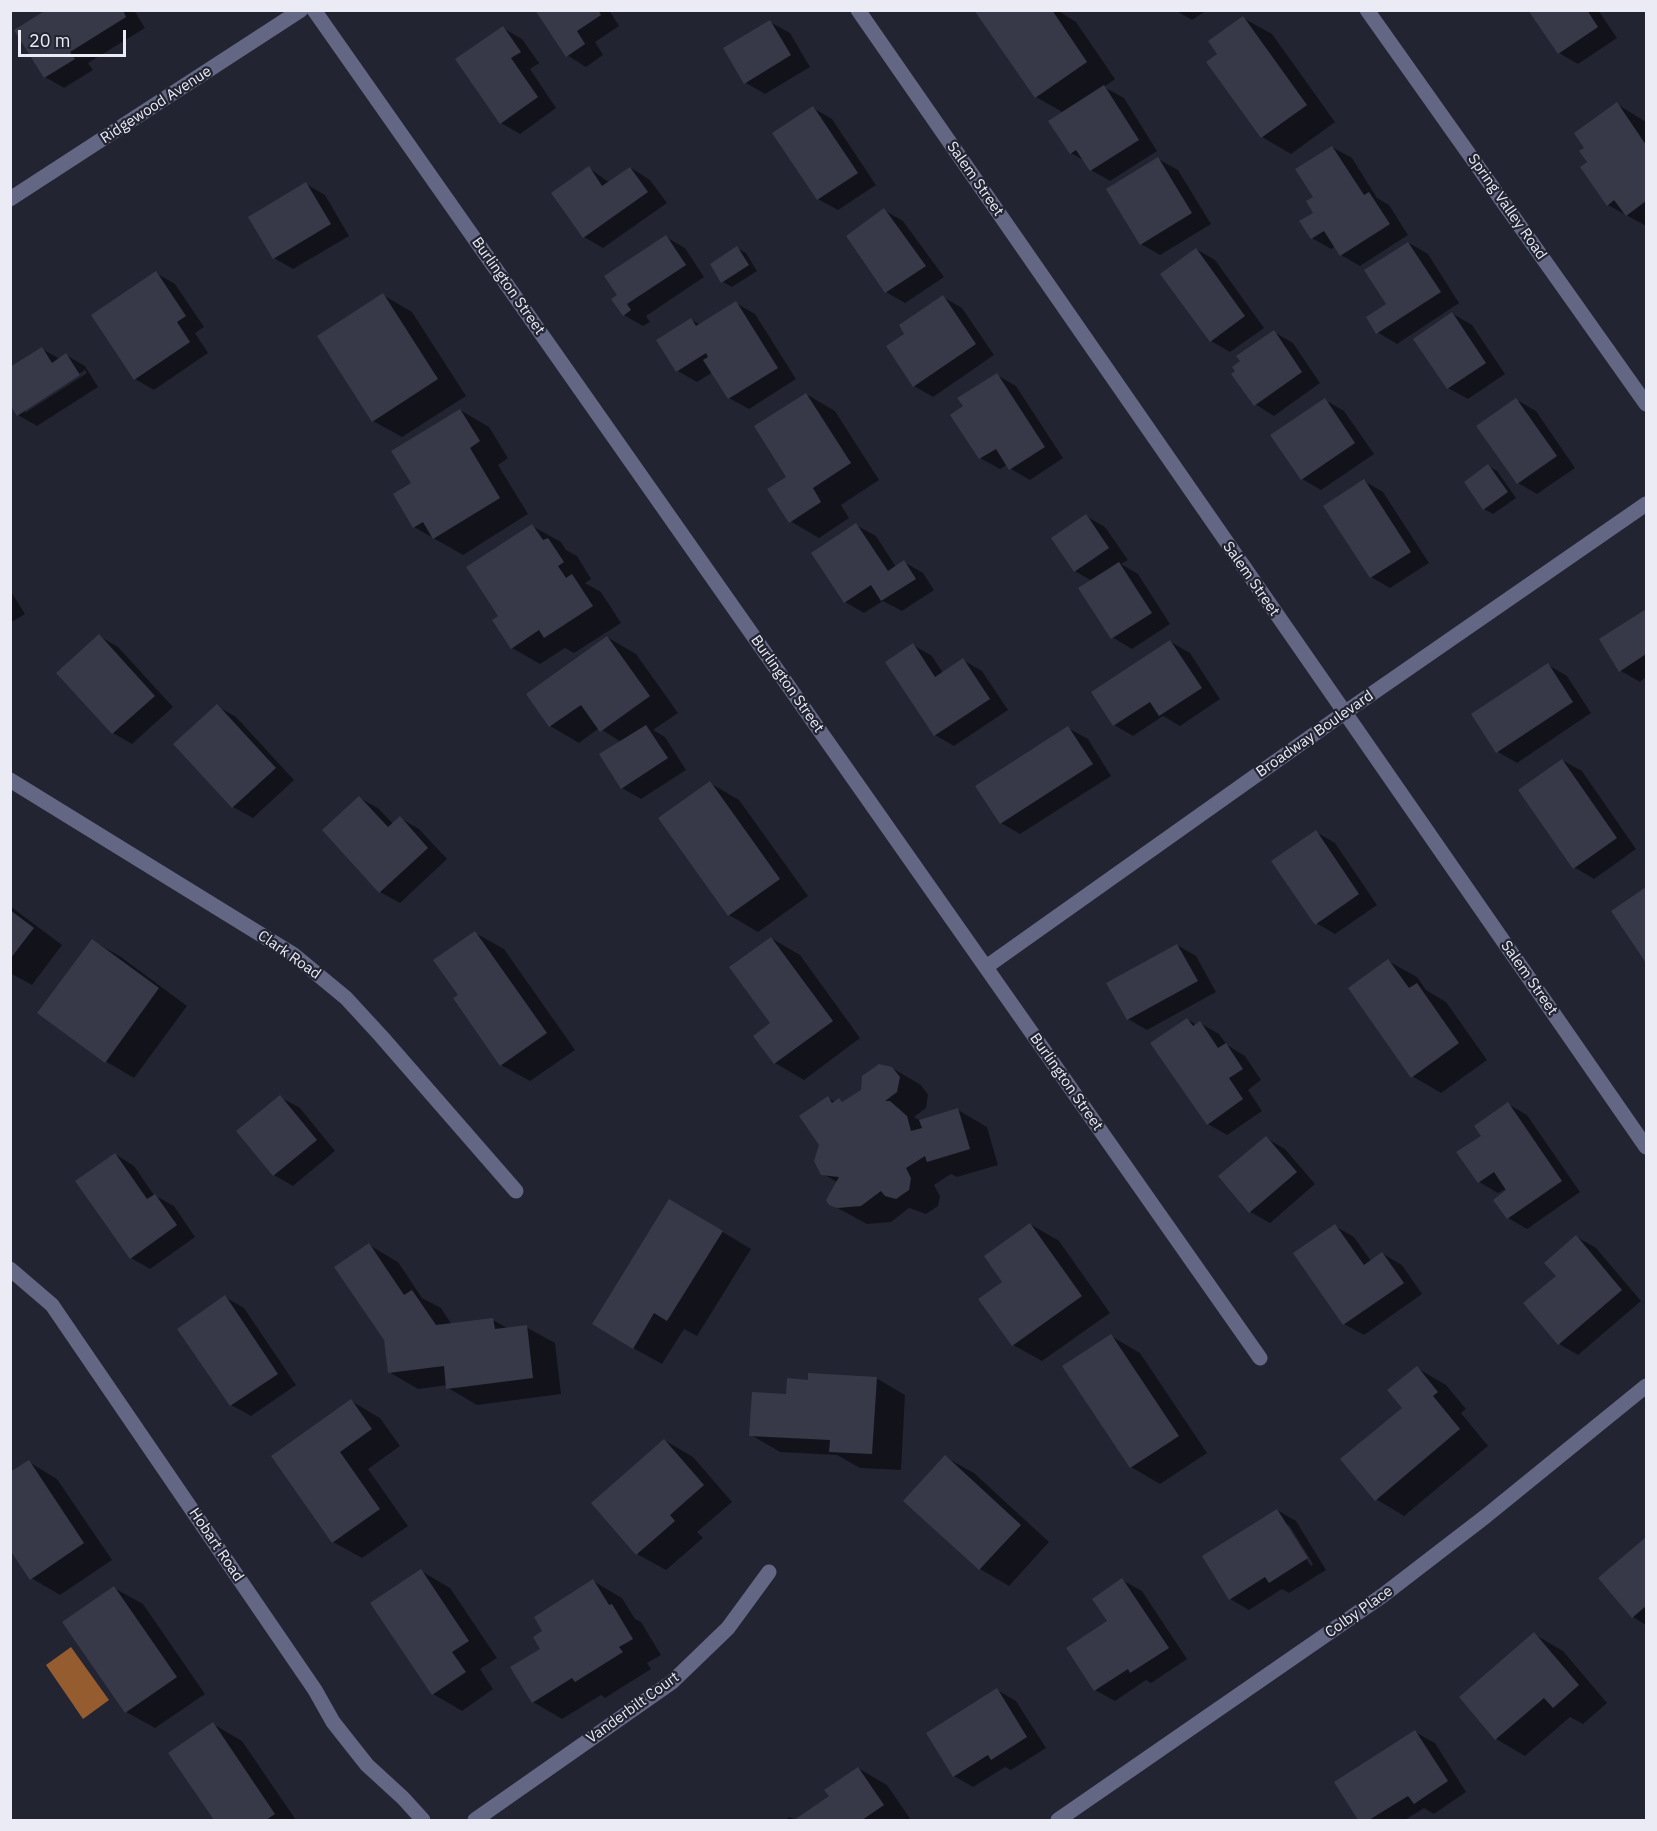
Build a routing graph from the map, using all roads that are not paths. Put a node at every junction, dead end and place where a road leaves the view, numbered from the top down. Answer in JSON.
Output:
{"nodes":[{"id":1,"x":301,"y":10,"type":"edge"},
{"id":2,"x":314,"y":10,"type":"edge"},
{"id":3,"x":858,"y":10,"type":"edge"},
{"id":4,"x":1367,"y":10,"type":"edge"},
{"id":5,"x":10,"y":200,"type":"edge"},
{"id":6,"x":1647,"y":404,"type":"edge"},
{"id":7,"x":1647,"y":504,"type":"edge"},
{"id":8,"x":1344,"y":713,"type":"junction"},
{"id":9,"x":10,"y":780,"type":"edge"},
{"id":10,"x":986,"y":967,"type":"junction"},
{"id":11,"x":1647,"y":1147,"type":"edge"},
{"id":12,"x":516,"y":1191,"type":"dead end"},
{"id":13,"x":10,"y":1269,"type":"edge"},
{"id":14,"x":1260,"y":1358,"type":"dead end"},
{"id":15,"x":1647,"y":1386,"type":"edge"},
{"id":16,"x":769,"y":1572,"type":"dead end"},
{"id":17,"x":423,"y":1821,"type":"edge"},
{"id":18,"x":475,"y":1821,"type":"edge"},
{"id":19,"x":1058,"y":1821,"type":"edge"}],
"edges":[{"from":1,"to":5,"type":"street","name":"Ridgewood Avenue"},
{"from":2,"to":10,"type":"street","name":"Burlington Street"},
{"from":3,"to":8,"type":"street","name":"Salem Street"},
{"from":4,"to":6,"type":"street","name":"Spring Valley Road"},
{"from":7,"to":8,"type":"street","name":"Broadway Boulevard"},
{"from":8,"to":10,"type":"street","name":"Broadway Boulevard"},
{"from":8,"to":11,"type":"street","name":"Salem Street"},
{"from":9,"to":12,"type":"street","name":"Clark Road"},
{"from":10,"to":14,"type":"street","name":"Burlington Street"},
{"from":13,"to":17,"type":"street","name":"Hobart Road"},
{"from":15,"to":19,"type":"street","name":"Colby Place"},
{"from":16,"to":18,"type":"street","name":"Vanderbilt Court"}]}
